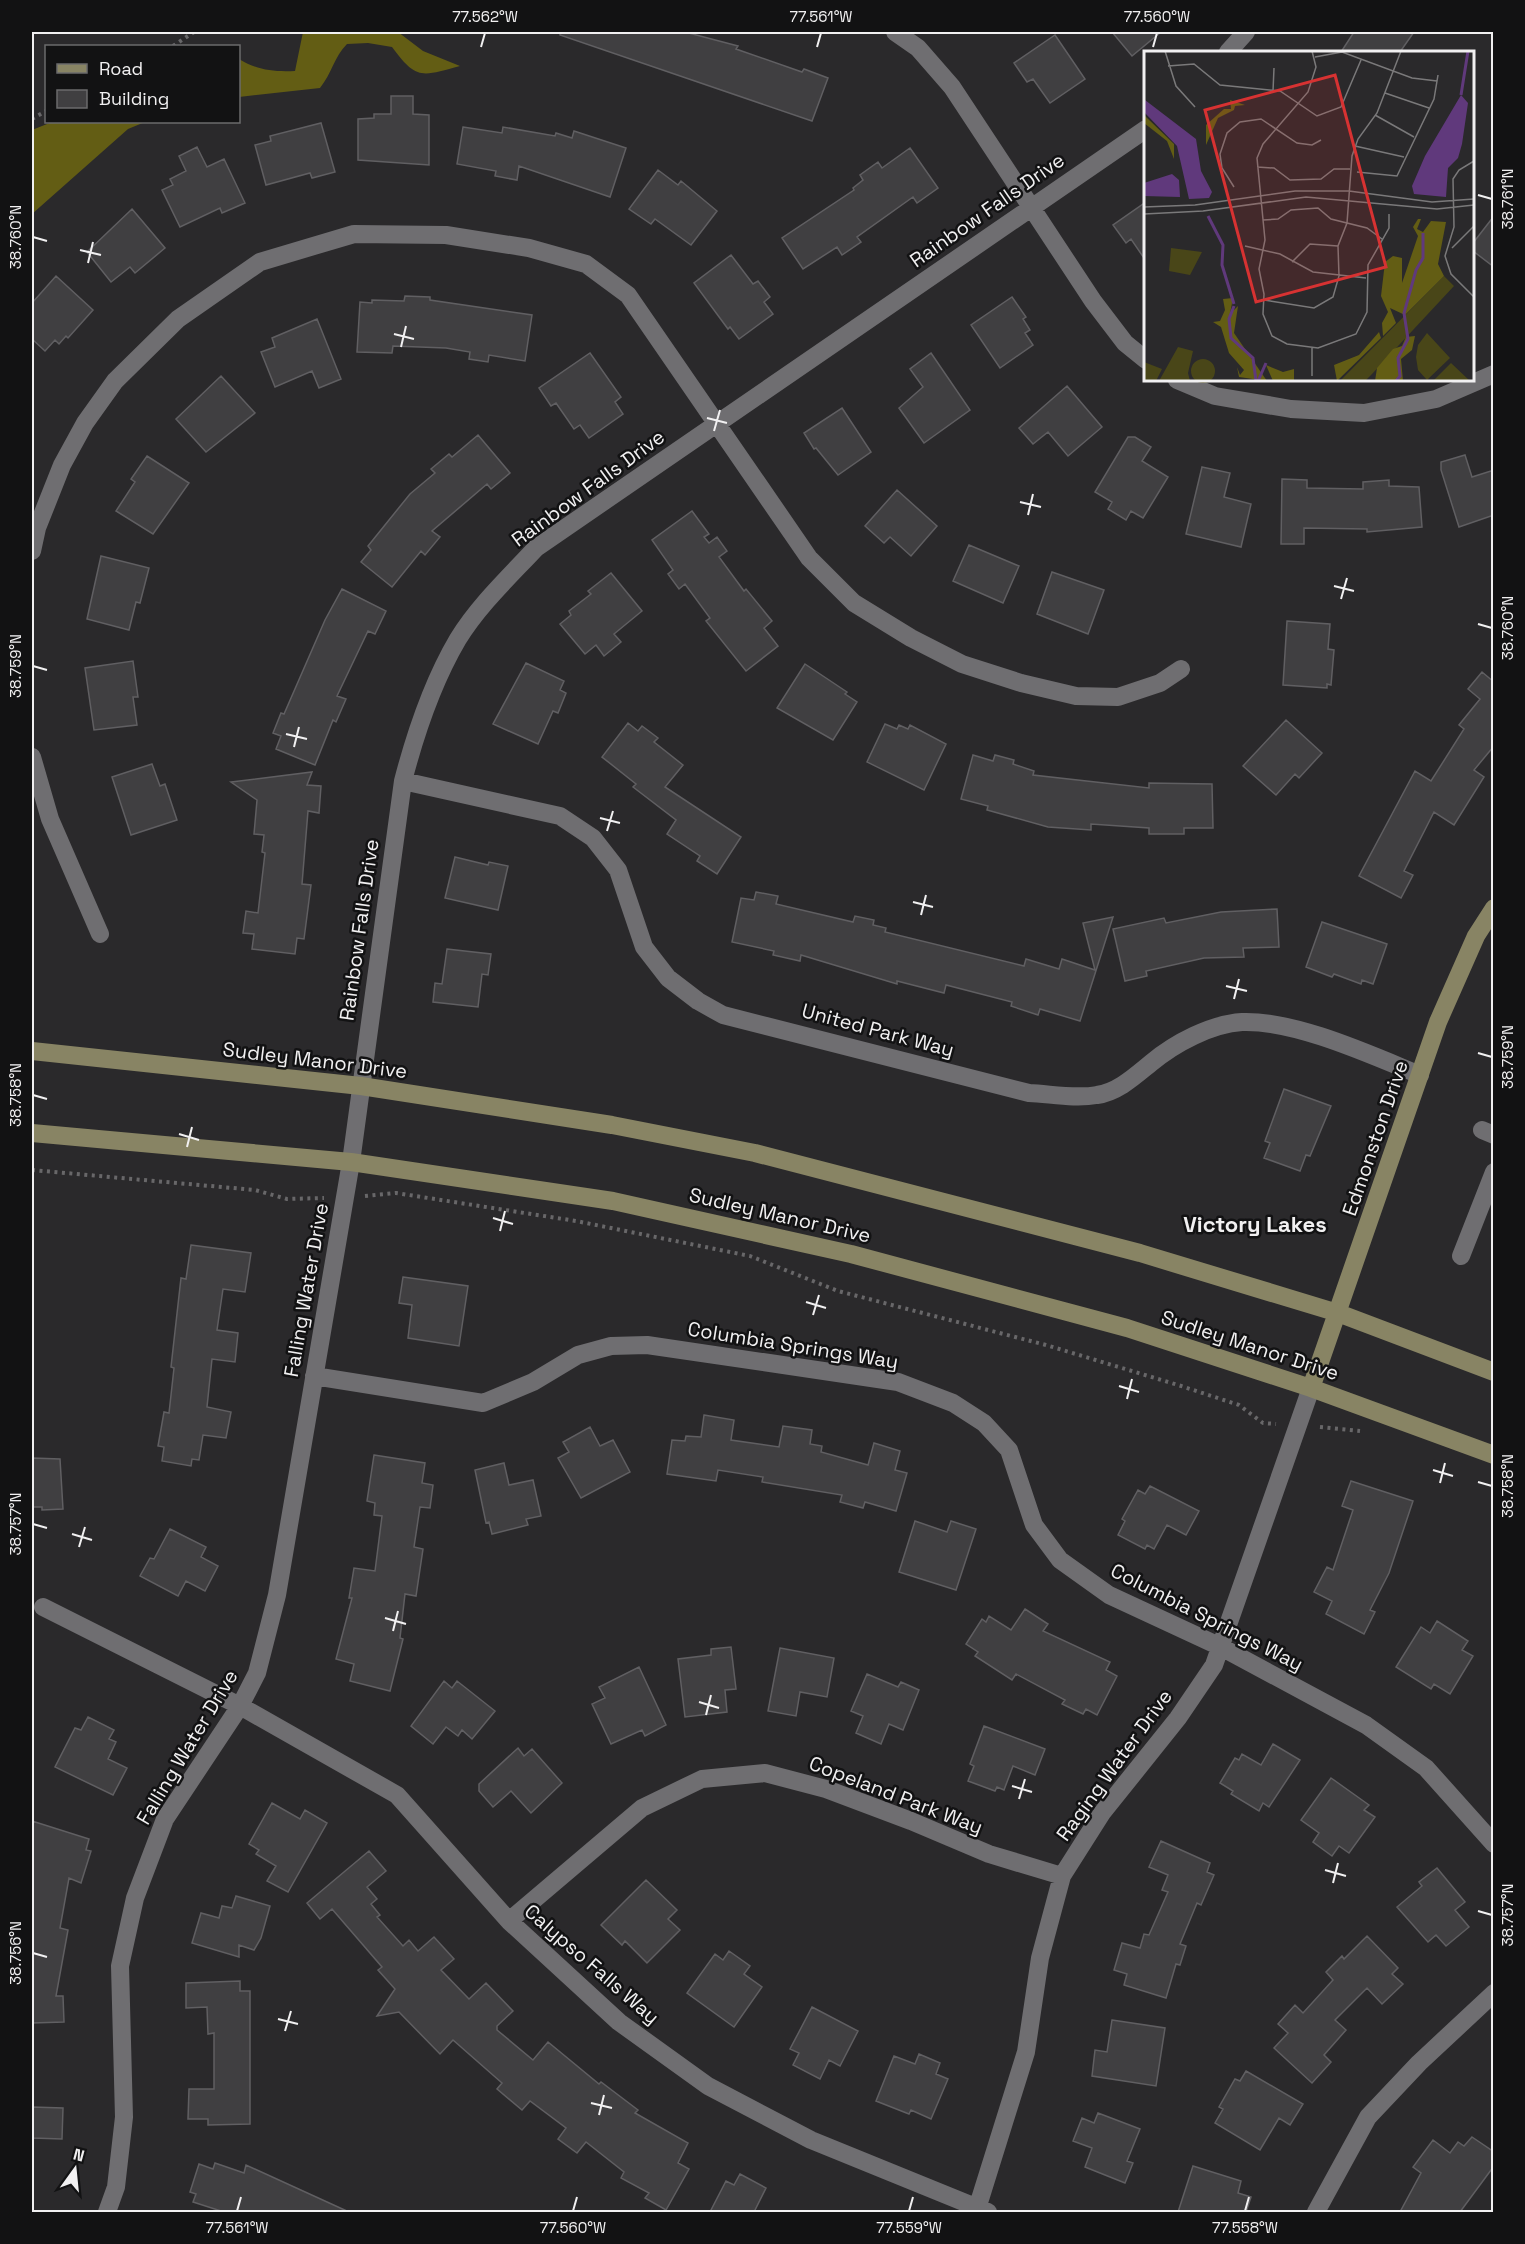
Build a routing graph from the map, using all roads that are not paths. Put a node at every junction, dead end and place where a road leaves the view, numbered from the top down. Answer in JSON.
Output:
{"nodes":[{"id":1,"x":895,"y":32,"type":"edge"},
{"id":2,"x":1246,"y":32,"type":"edge"},
{"id":3,"x":1229,"y":51,"type":"edge"},
{"id":4,"x":1144,"y":130,"type":"edge"},
{"id":5,"x":1032,"y":206,"type":"junction"},
{"id":6,"x":1144,"y":358,"type":"edge"},
{"id":7,"x":1494,"y":374,"type":"edge"},
{"id":8,"x":1179,"y":381,"type":"edge"},
{"id":9,"x":718,"y":426,"type":"junction"},
{"id":10,"x":32,"y":551,"type":"edge"},
{"id":11,"x":1181,"y":669,"type":"dead end"},
{"id":12,"x":32,"y":757,"type":"edge"},
{"id":13,"x":403,"y":781,"type":"junction"},
{"id":14,"x":1494,"y":908,"type":"edge"},
{"id":15,"x":100,"y":934,"type":"dead end"},
{"id":16,"x":32,"y":1051,"type":"edge"},
{"id":17,"x":1420,"y":1075,"type":"junction"},
{"id":18,"x":361,"y":1086,"type":"junction"},
{"id":19,"x":32,"y":1133,"type":"edge"},
{"id":20,"x":351,"y":1162,"type":"junction"},
{"id":21,"x":1494,"y":1172,"type":"edge"},
{"id":22,"x":1461,"y":1256,"type":"dead end"},
{"id":23,"x":1338,"y":1312,"type":"junction"},
{"id":24,"x":1494,"y":1372,"type":"edge"},
{"id":25,"x":314,"y":1376,"type":"junction"},
{"id":26,"x":1311,"y":1388,"type":"junction"},
{"id":27,"x":1494,"y":1455,"type":"edge"},
{"id":28,"x":43,"y":1607,"type":"dead end"},
{"id":29,"x":1221,"y":1647,"type":"junction"},
{"id":30,"x":240,"y":1706,"type":"junction"},
{"id":31,"x":1494,"y":1844,"type":"edge"},
{"id":32,"x":1062,"y":1876,"type":"junction"},
{"id":33,"x":509,"y":1921,"type":"junction"},
{"id":34,"x":1494,"y":1993,"type":"edge"},
{"id":35,"x":981,"y":2211,"type":"edge"},
{"id":36,"x":107,"y":2212,"type":"edge"},
{"id":37,"x":1316,"y":2212,"type":"edge"}],
"edges":[{"from":1,"to":5,"type":"street"},
{"from":2,"to":3,"type":"street"},
{"from":4,"to":5,"type":"street","name":"Rainbow Falls Drive"},
{"from":5,"to":6,"type":"street"},
{"from":5,"to":9,"type":"street","name":"Rainbow Falls Drive"},
{"from":7,"to":8,"type":"street"},
{"from":9,"to":10,"type":"street"},
{"from":9,"to":11,"type":"street"},
{"from":9,"to":13,"type":"street","name":"Rainbow Falls Drive"},
{"from":12,"to":15,"type":"street"},
{"from":13,"to":17,"type":"street","name":"United Park Way"},
{"from":13,"to":18,"type":"street","name":"Rainbow Falls Drive"},
{"from":14,"to":17,"type":"main road","name":"Edmonston Drive"},
{"from":16,"to":18,"type":"main road","name":"Sudley Manor Drive"},
{"from":17,"to":23,"type":"main road","name":"Edmonston Drive"},
{"from":18,"to":20,"type":"street","name":"Rainbow Falls Drive"},
{"from":18,"to":23,"type":"main road","name":"Sudley Manor Drive"},
{"from":19,"to":20,"type":"main road","name":"Sudley Manor Drive"},
{"from":20,"to":25,"type":"street","name":"Falling Water Drive"},
{"from":20,"to":26,"type":"main road","name":"Sudley Manor Drive"},
{"from":21,"to":22,"type":"street"},
{"from":23,"to":24,"type":"main road","name":"Sudley Manor Drive"},
{"from":23,"to":26,"type":"main road","name":"Edmonston Drive"},
{"from":25,"to":29,"type":"street","name":"Columbia Springs Way"},
{"from":25,"to":30,"type":"street","name":"Falling Water Drive"},
{"from":26,"to":27,"type":"main road","name":"Sudley Manor Drive"},
{"from":26,"to":29,"type":"street","name":"Raging Water Drive"},
{"from":28,"to":30,"type":"street","name":"Calypso Falls Way"},
{"from":29,"to":31,"type":"street","name":"Columbia Springs Way"},
{"from":29,"to":32,"type":"street","name":"Raging Water Drive"},
{"from":30,"to":33,"type":"street","name":"Calypso Falls Way"},
{"from":30,"to":36,"type":"street","name":"Falling Water Drive"},
{"from":32,"to":33,"type":"street","name":"Copeland Park Way"},
{"from":32,"to":35,"type":"street","name":"Raging Water Drive"},
{"from":33,"to":35,"type":"street","name":"Calypso Falls Way"},
{"from":34,"to":37,"type":"street"}]}
